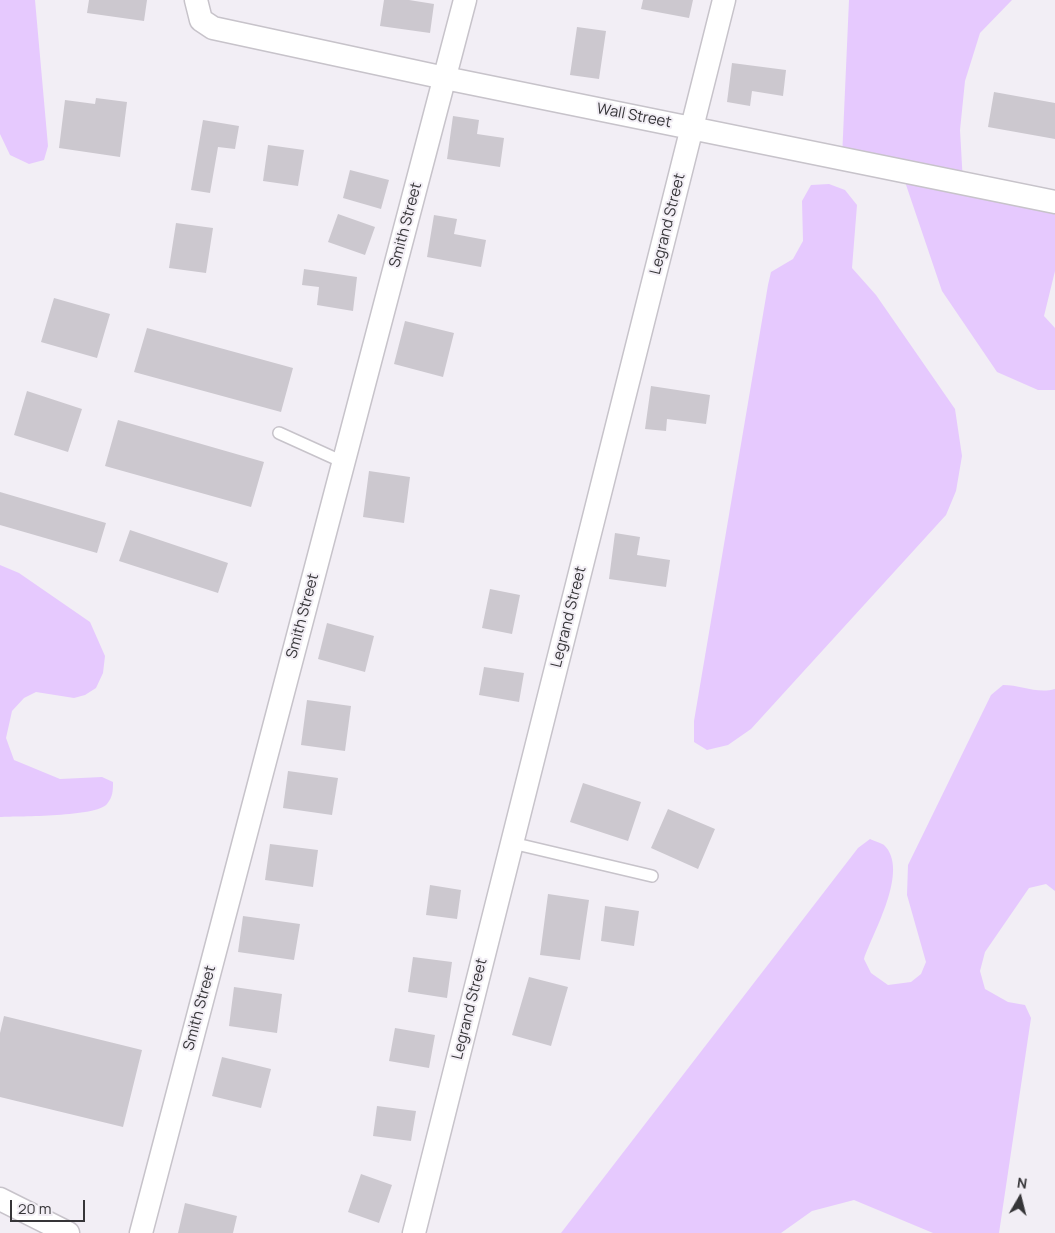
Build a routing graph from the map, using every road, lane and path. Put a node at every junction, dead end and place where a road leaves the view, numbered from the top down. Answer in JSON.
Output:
{"nodes":[{"id":1,"x":196,"y":0,"type":"edge"},
{"id":2,"x":465,"y":0,"type":"edge"},
{"id":3,"x":724,"y":0,"type":"edge"},
{"id":4,"x":445,"y":78,"type":"junction"},
{"id":5,"x":692,"y":128,"type":"junction"},
{"id":6,"x":1055,"y":202,"type":"edge"},
{"id":7,"x":279,"y":433,"type":"dead end"},
{"id":8,"x":343,"y":462,"type":"junction"},
{"id":9,"x":512,"y":843,"type":"junction"},
{"id":10,"x":652,"y":876,"type":"dead end"},
{"id":11,"x":0,"y":1199,"type":"edge"},
{"id":12,"x":68,"y":1233,"type":"edge"},
{"id":13,"x":141,"y":1233,"type":"edge"},
{"id":14,"x":414,"y":1233,"type":"edge"}],
"edges":[{"from":1,"to":4,"type":"street","name":"Wall Street"},
{"from":2,"to":4,"type":"street","name":"Smith Street"},
{"from":3,"to":5,"type":"street","name":"Legrand Street"},
{"from":4,"to":5,"type":"street","name":"Wall Street"},
{"from":4,"to":8,"type":"street","name":"Smith Street"},
{"from":5,"to":6,"type":"street","name":"Wall Street"},
{"from":5,"to":9,"type":"street","name":"Legrand Street"},
{"from":7,"to":8,"type":"lane"},
{"from":8,"to":13,"type":"street","name":"Smith Street"},
{"from":9,"to":10,"type":"lane"},
{"from":9,"to":14,"type":"street","name":"Legrand Street"},
{"from":11,"to":12,"type":"street"}]}
